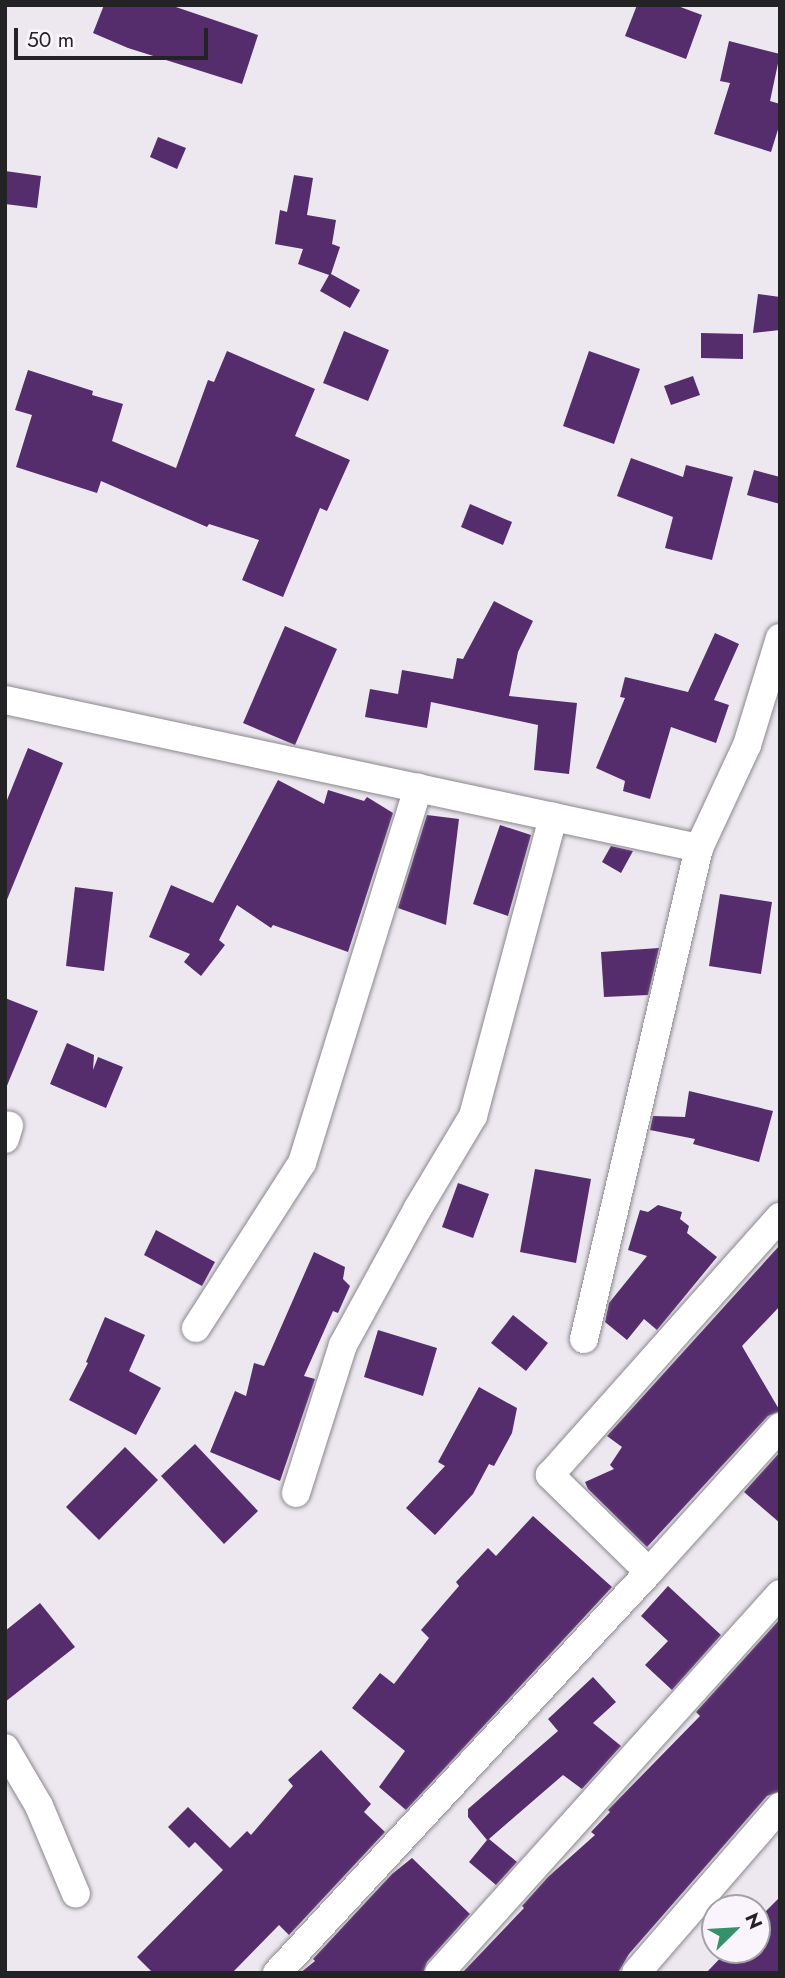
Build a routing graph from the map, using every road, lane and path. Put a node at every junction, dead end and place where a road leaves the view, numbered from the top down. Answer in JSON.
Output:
{"nodes":[{"id":1,"x":780,"y":638,"type":"edge"},
{"id":2,"x":5,"y":700,"type":"edge"},
{"id":3,"x":418,"y":788,"type":"junction"},
{"id":4,"x":553,"y":817,"type":"junction"},
{"id":5,"x":699,"y":848,"type":"junction"},
{"id":6,"x":780,"y":1217,"type":"edge"},
{"id":7,"x":196,"y":1328,"type":"dead end"},
{"id":8,"x":584,"y":1339,"type":"dead end"},
{"id":9,"x":780,"y":1427,"type":"edge"},
{"id":10,"x":296,"y":1493,"type":"dead end"},
{"id":11,"x":649,"y":1572,"type":"junction"},
{"id":12,"x":780,"y":1594,"type":"edge"},
{"id":13,"x":5,"y":1748,"type":"edge"},
{"id":14,"x":780,"y":1807,"type":"edge"},
{"id":15,"x":76,"y":1894,"type":"dead end"},
{"id":16,"x":276,"y":1973,"type":"edge"},
{"id":17,"x":439,"y":1973,"type":"edge"},
{"id":18,"x":636,"y":1973,"type":"edge"}],
"edges":[{"from":1,"to":5,"type":"street"},
{"from":2,"to":3,"type":"street"},
{"from":3,"to":4,"type":"street"},
{"from":3,"to":7,"type":"street"},
{"from":4,"to":5,"type":"street"},
{"from":4,"to":10,"type":"street"},
{"from":5,"to":8,"type":"street"},
{"from":6,"to":11,"type":"street"},
{"from":9,"to":11,"type":"street"},
{"from":11,"to":16,"type":"street"},
{"from":12,"to":17,"type":"street"},
{"from":13,"to":15,"type":"street"},
{"from":14,"to":18,"type":"street"}]}
